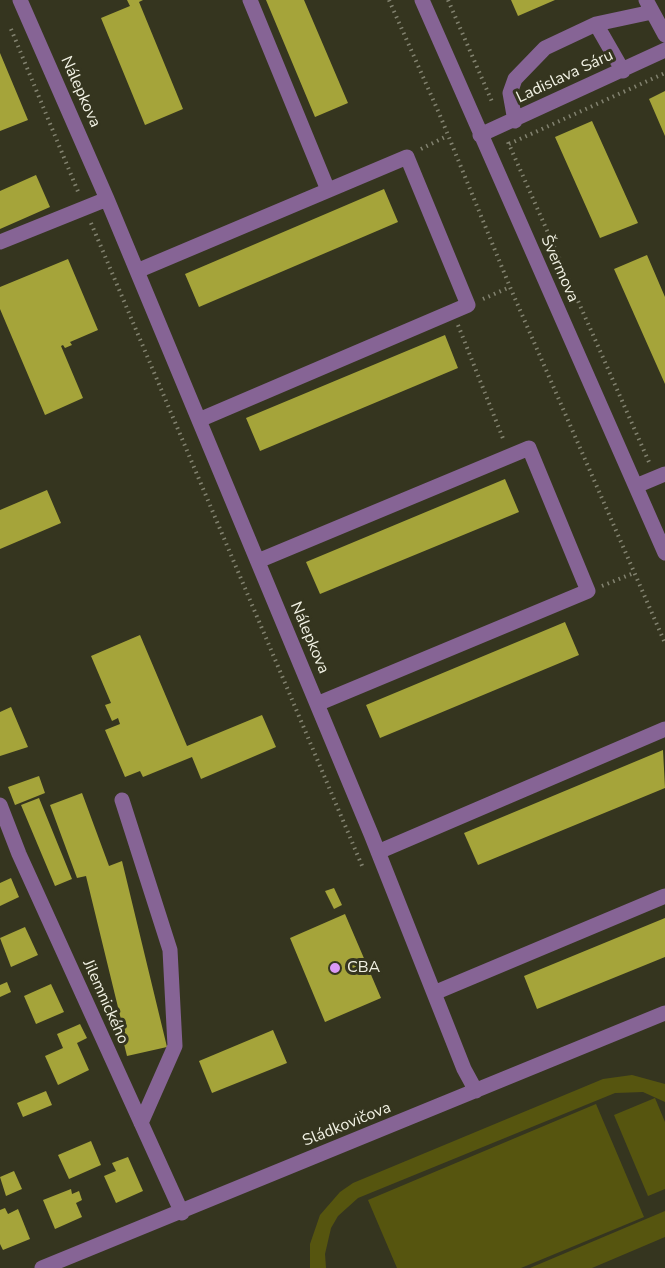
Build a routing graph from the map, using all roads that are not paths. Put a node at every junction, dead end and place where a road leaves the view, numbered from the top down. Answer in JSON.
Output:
{"nodes":[{"id":1,"x":20,"y":0,"type":"edge"},
{"id":2,"x":250,"y":0,"type":"edge"},
{"id":3,"x":422,"y":0,"type":"edge"},
{"id":4,"x":649,"y":6,"type":"edge"},
{"id":5,"x":596,"y":24,"type":"junction"},
{"id":6,"x":665,"y":35,"type":"edge"},
{"id":7,"x":665,"y":50,"type":"edge"},
{"id":8,"x":623,"y":70,"type":"junction"},
{"id":9,"x":508,"y":124,"type":"junction"},
{"id":10,"x":480,"y":135,"type":"junction"},
{"id":11,"x":328,"y":190,"type":"junction"},
{"id":12,"x":107,"y":199,"type":"junction"},
{"id":13,"x":0,"y":242,"type":"edge"},
{"id":14,"x":137,"y":271,"type":"junction"},
{"id":15,"x":199,"y":420,"type":"junction"},
{"id":16,"x":660,"y":476,"type":"edge"},
{"id":17,"x":636,"y":486,"type":"junction"},
{"id":18,"x":665,"y":552,"type":"edge"},
{"id":19,"x":258,"y":561,"type":"junction"},
{"id":20,"x":317,"y":704,"type":"junction"},
{"id":21,"x":665,"y":729,"type":"edge"},
{"id":22,"x":122,"y":800,"type":"dead end"},
{"id":23,"x":0,"y":805,"type":"edge"},
{"id":24,"x":378,"y":852,"type":"junction"},
{"id":25,"x":665,"y":896,"type":"edge"},
{"id":26,"x":434,"y":993,"type":"junction"},
{"id":27,"x":665,"y":1013,"type":"edge"},
{"id":28,"x":476,"y":1091,"type":"junction"},
{"id":29,"x":141,"y":1123,"type":"junction"},
{"id":30,"x":182,"y":1213,"type":"junction"},
{"id":31,"x":42,"y":1268,"type":"edge"}],
"edges":[{"from":1,"to":12,"type":"street","name":"Nálepkova"},
{"from":2,"to":11,"type":"street"},
{"from":3,"to":10,"type":"street","name":"Švermova"},
{"from":4,"to":5,"type":"street"},
{"from":4,"to":6,"type":"street"},
{"from":5,"to":8,"type":"street"},
{"from":5,"to":9,"type":"street"},
{"from":7,"to":8,"type":"street","name":"Ladislava Sáru"},
{"from":8,"to":9,"type":"street","name":"Ladislava Sáru"},
{"from":9,"to":10,"type":"street","name":"Ladislava Sáru"},
{"from":10,"to":17,"type":"street","name":"Švermova"},
{"from":11,"to":14,"type":"street"},
{"from":11,"to":15,"type":"street"},
{"from":12,"to":13,"type":"street"},
{"from":12,"to":14,"type":"street","name":"Nálepkova"},
{"from":14,"to":15,"type":"street","name":"Nálepkova"},
{"from":15,"to":19,"type":"street","name":"Nálepkova"},
{"from":16,"to":17,"type":"street"},
{"from":17,"to":18,"type":"street","name":"Švermova"},
{"from":19,"to":20,"type":"street","name":"Nálepkova"},
{"from":19,"to":20,"type":"street"},
{"from":20,"to":24,"type":"street","name":"Nálepkova"},
{"from":21,"to":24,"type":"street"},
{"from":22,"to":29,"type":"street"},
{"from":23,"to":29,"type":"street","name":"Jilemnického"},
{"from":24,"to":26,"type":"street","name":"Nálepkova"},
{"from":25,"to":26,"type":"street"},
{"from":26,"to":28,"type":"street","name":"Nálepkova"},
{"from":27,"to":28,"type":"street","name":"Sládkovičova"},
{"from":28,"to":30,"type":"street","name":"Sládkovičova"},
{"from":29,"to":30,"type":"street","name":"Jilemnického"},
{"from":30,"to":31,"type":"street","name":"Sládkovičova"}]}
